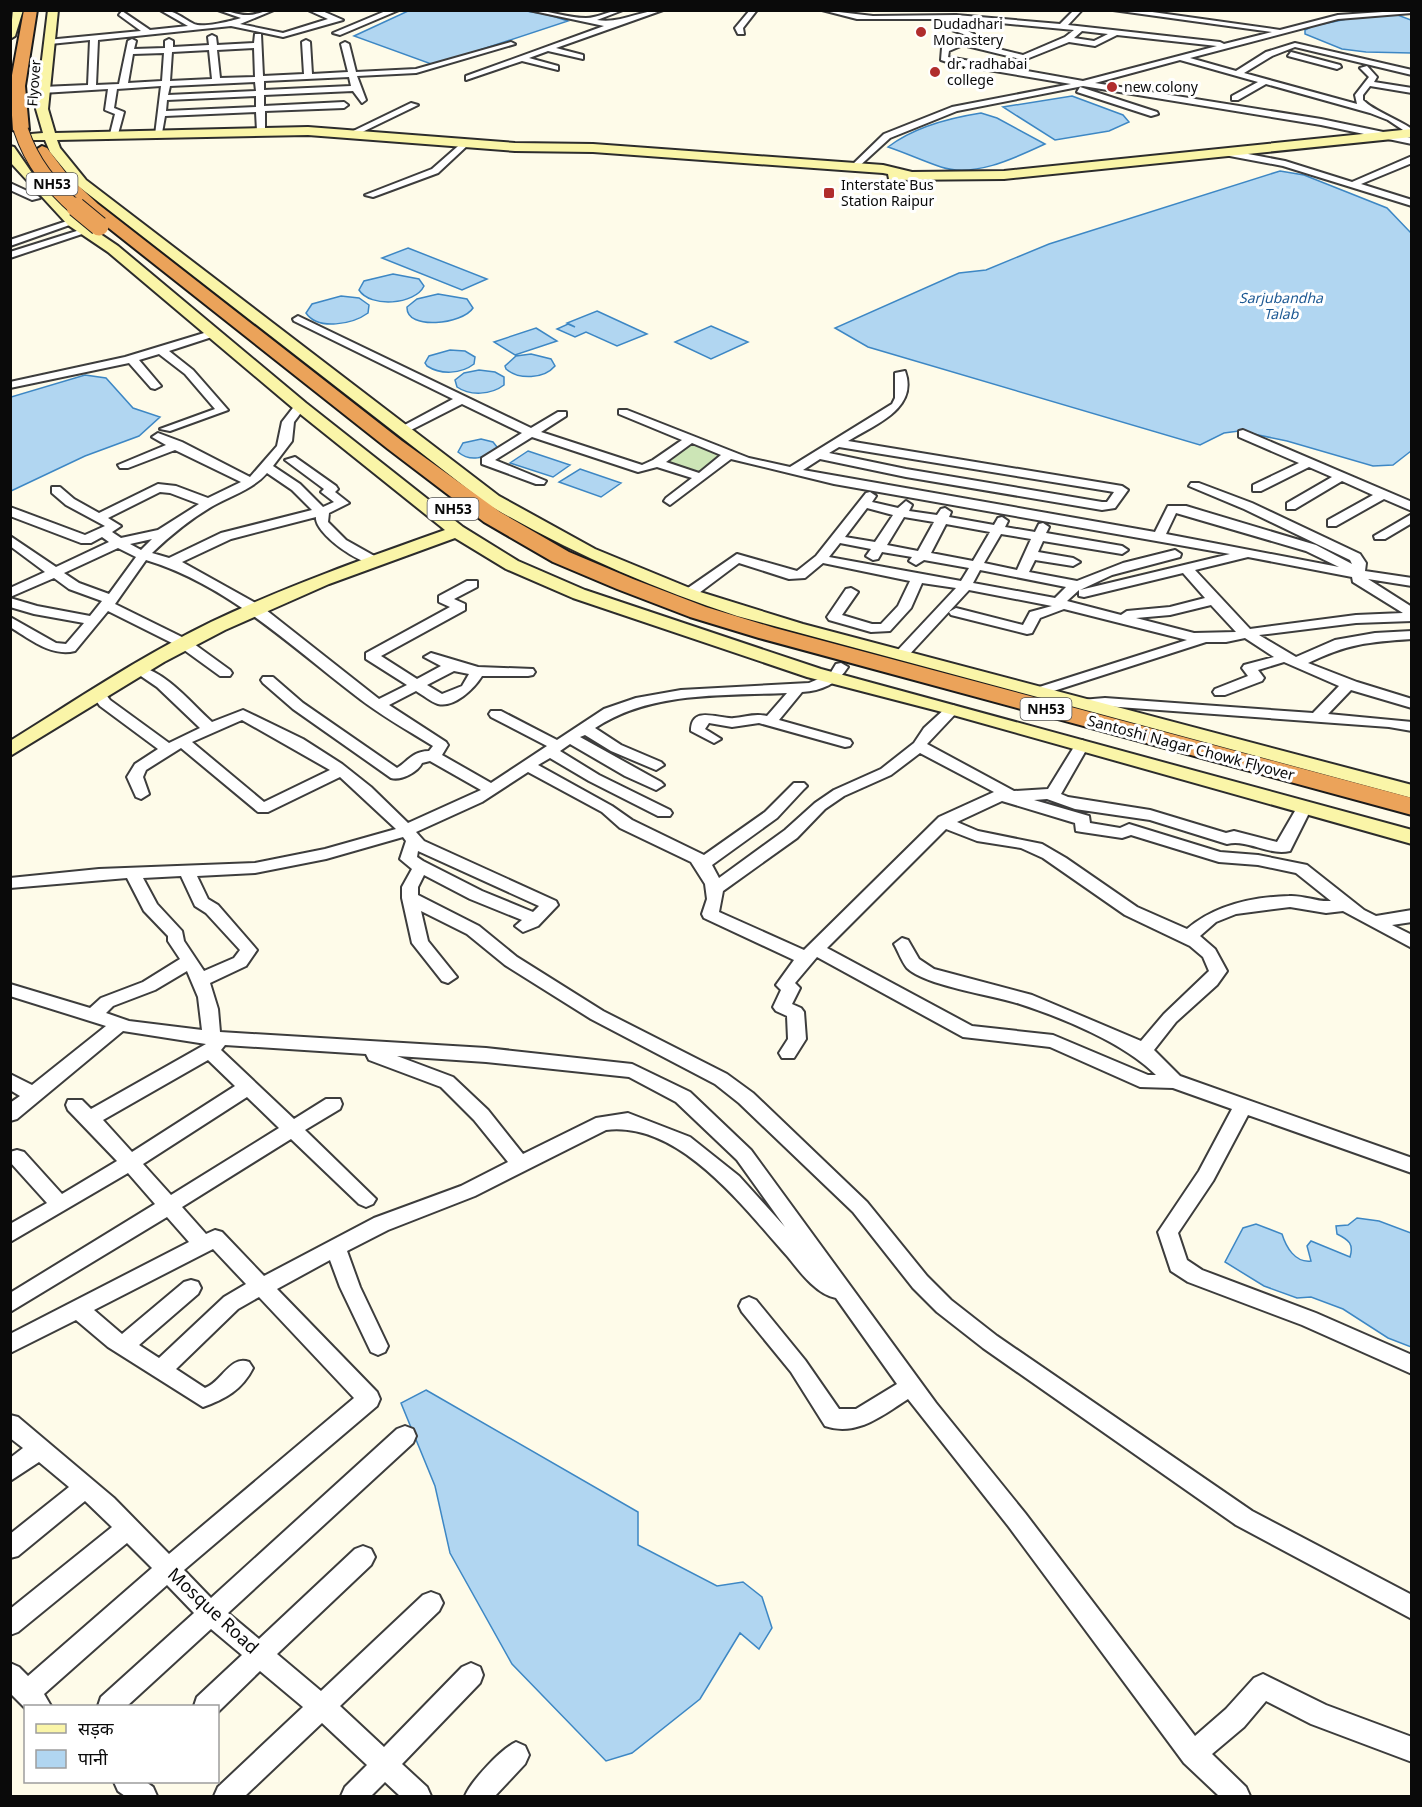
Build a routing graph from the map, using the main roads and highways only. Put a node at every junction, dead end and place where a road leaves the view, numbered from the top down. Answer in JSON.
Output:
{"nodes":[{"id":1,"x":31,"y":10,"type":"edge"},
{"id":2,"x":44,"y":10,"type":"edge"},
{"id":3,"x":99,"y":226,"type":"junction"},
{"id":4,"x":836,"y":659,"type":"junction"},
{"id":5,"x":1214,"y":760,"type":"junction"},
{"id":6,"x":1412,"y":807,"type":"edge"},
{"id":7,"x":1412,"y":821,"type":"edge"}],
"edges":[{"from":1,"to":3,"type":"highway","name":"Flyover","number":"NH53","bridge":true},
{"from":2,"to":3,"type":"highway","name":"Flyover","number":"NH53"},
{"from":3,"to":4,"type":"highway","name":"Flyover","number":"NH53"},
{"from":3,"to":4,"type":"highway","name":"Flyover","number":"NH53"},
{"from":4,"to":5,"type":"highway","name":"Santoshi Nagar Chowk Flyover","number":"NH53"},
{"from":5,"to":6,"type":"highway","name":"Santoshi Nagar Chowk Flyover","number":"NH53"},
{"from":5,"to":7,"type":"highway","name":"Santoshi Nagar Chowk Flyover","number":"NH53"}]}
